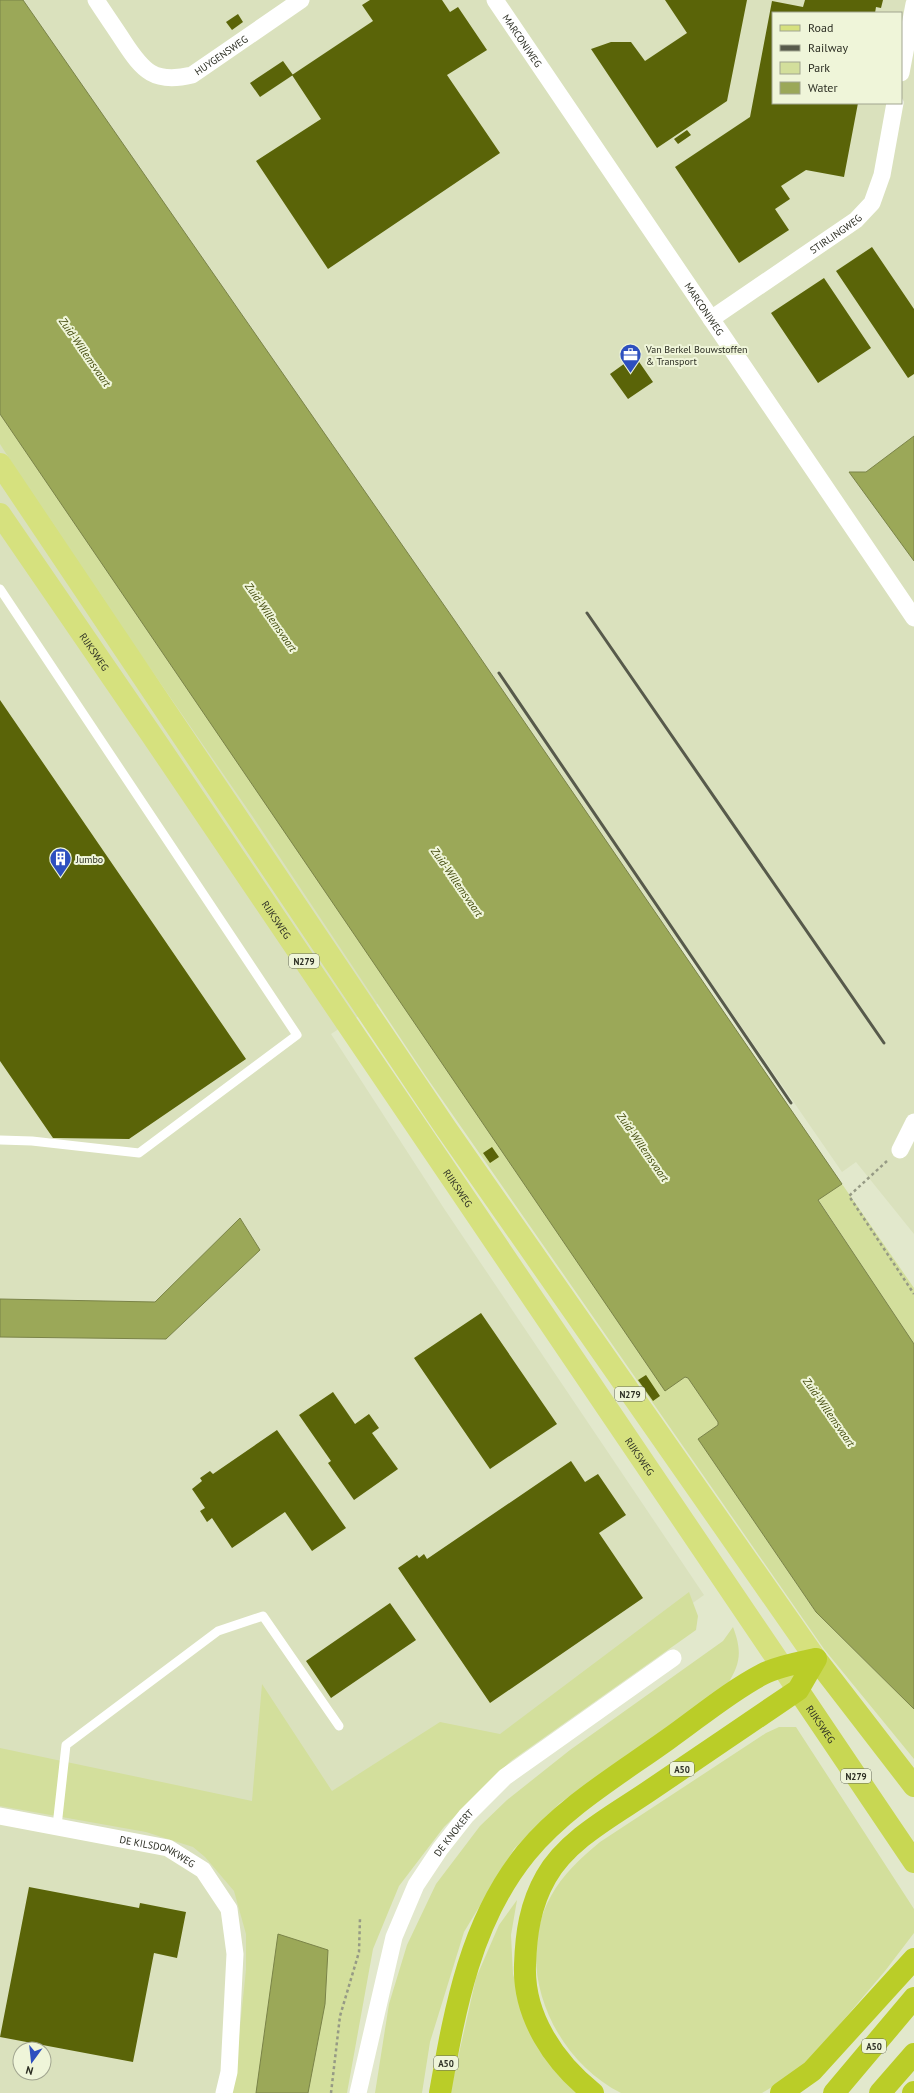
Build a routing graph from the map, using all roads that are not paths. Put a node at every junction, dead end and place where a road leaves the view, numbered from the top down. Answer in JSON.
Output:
{"nodes":[{"id":1,"x":96,"y":0,"type":"edge"},
{"id":2,"x":301,"y":0,"type":"edge"},
{"id":3,"x":494,"y":0,"type":"edge"},
{"id":4,"x":914,"y":4,"type":"edge"},
{"id":5,"x":902,"y":68,"type":"edge"},
{"id":6,"x":895,"y":104,"type":"edge"},
{"id":7,"x":711,"y":319,"type":"junction"},
{"id":8,"x":0,"y":464,"type":"edge"},
{"id":9,"x":0,"y":514,"type":"edge"},
{"id":10,"x":0,"y":589,"type":"edge"},
{"id":11,"x":914,"y":618,"type":"edge"},
{"id":12,"x":914,"y":1122,"type":"edge"},
{"id":13,"x":0,"y":1140,"type":"edge"},
{"id":14,"x":900,"y":1150,"type":"road end"},
{"id":15,"x":673,"y":1658,"type":"dead end"},
{"id":16,"x":816,"y":1659,"type":"junction"},
{"id":17,"x":782,"y":1667,"type":"junction"},
{"id":18,"x":798,"y":1690,"type":"junction"},
{"id":19,"x":339,"y":1726,"type":"dead end"},
{"id":20,"x":914,"y":1786,"type":"edge"},
{"id":21,"x":0,"y":1816,"type":"edge"},
{"id":22,"x":57,"y":1826,"type":"junction"},
{"id":23,"x":914,"y":1862,"type":"edge"},
{"id":24,"x":914,"y":1959,"type":"edge"},
{"id":25,"x":914,"y":1998,"type":"edge"},
{"id":26,"x":914,"y":2054,"type":"edge"},
{"id":27,"x":224,"y":2093,"type":"edge"},
{"id":28,"x":358,"y":2093,"type":"edge"},
{"id":29,"x":440,"y":2093,"type":"edge"},
{"id":30,"x":593,"y":2093,"type":"edge"},
{"id":31,"x":781,"y":2093,"type":"edge"},
{"id":32,"x":834,"y":2093,"type":"edge"},
{"id":33,"x":880,"y":2093,"type":"edge"}],
"edges":[{"from":1,"to":2,"type":"street","name":"HUYGENSWEG"},
{"from":3,"to":7,"type":"street","name":"MARCONIWEG"},
{"from":4,"to":5,"type":"street"},
{"from":6,"to":7,"type":"street","name":"STIRLINGWEG"},
{"from":7,"to":11,"type":"street","name":"MARCONIWEG"},
{"from":8,"to":16,"type":"main road","number":"N279"},
{"from":9,"to":17,"type":"main road","name":"RIJKSWEG","number":"N279"},
{"from":10,"to":13,"type":"lane"},
{"from":12,"to":14,"type":"street"},
{"from":15,"to":28,"type":"street","name":"DE KNOKERT"},
{"from":16,"to":17,"type":"highway","number":"A50"},
{"from":16,"to":18,"type":"highway","number":"A50"},
{"from":16,"to":20,"type":"highway","number":"N279"},
{"from":17,"to":18,"type":"main road","name":"RIJKSWEG","number":"N279"},
{"from":17,"to":29,"type":"highway","number":"A50"},
{"from":18,"to":23,"type":"highway","name":"RIJKSWEG","number":"N279"},
{"from":18,"to":30,"type":"highway","number":"A50"},
{"from":19,"to":22,"type":"lane"},
{"from":21,"to":22,"type":"street","name":"DE KILSDONKWEG"},
{"from":22,"to":27,"type":"street","name":"DE KILSDONKWEG"},
{"from":24,"to":31,"type":"highway"},
{"from":25,"to":32,"type":"highway","number":"A50"},
{"from":26,"to":33,"type":"highway"}]}
